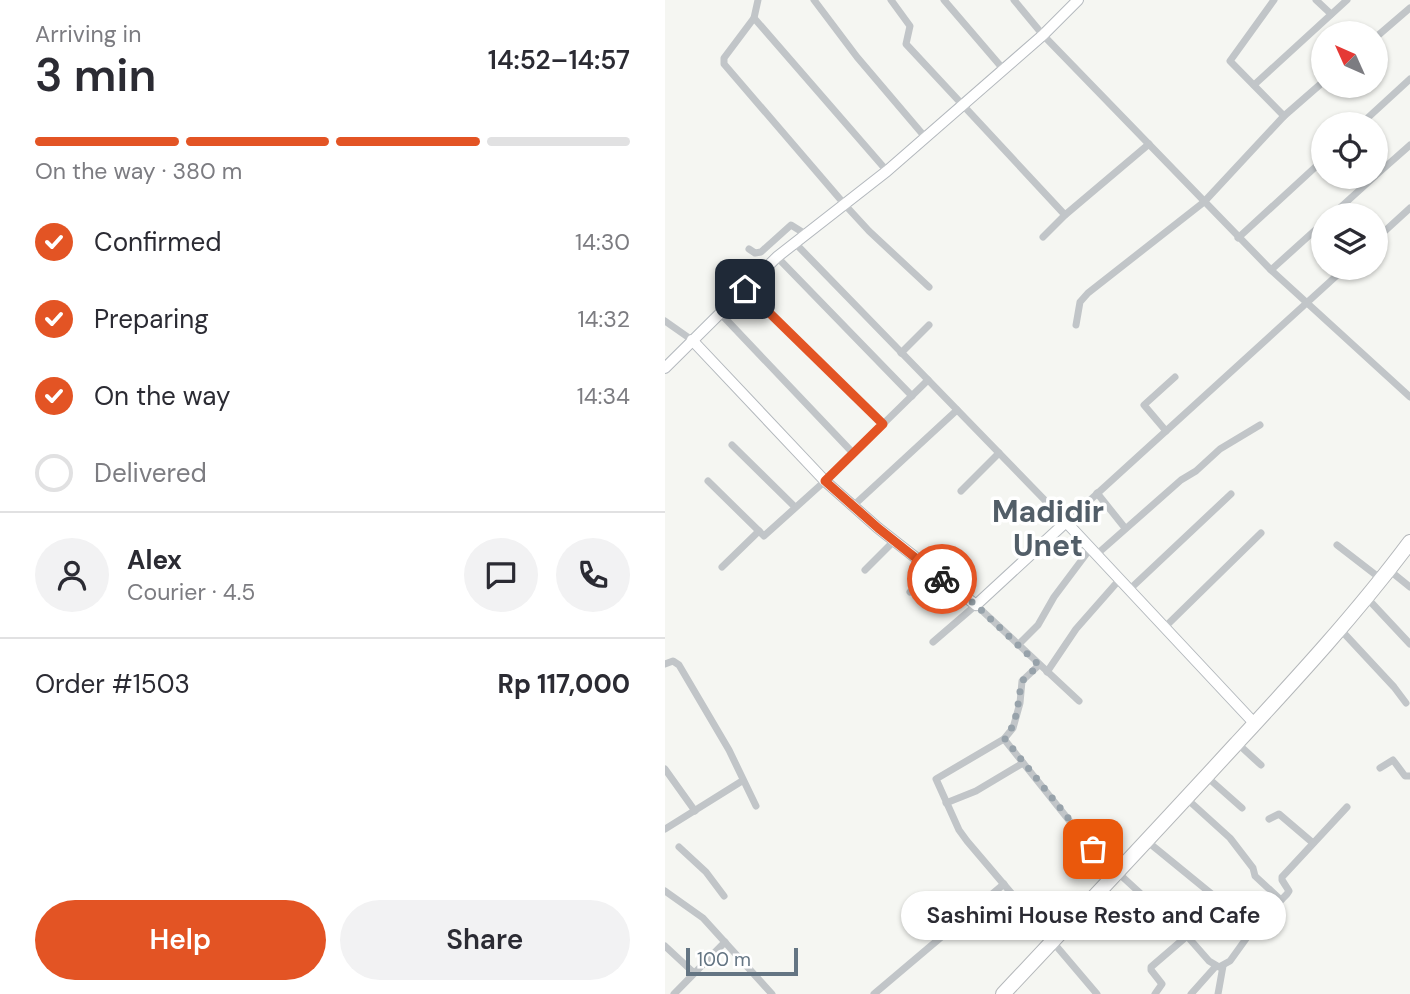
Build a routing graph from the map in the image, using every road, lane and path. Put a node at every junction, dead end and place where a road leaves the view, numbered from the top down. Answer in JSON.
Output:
{"nodes":[{"id":1,"x":758,"y":0,"type":"edge"},
{"id":2,"x":814,"y":0,"type":"edge"},
{"id":3,"x":891,"y":0,"type":"edge"},
{"id":4,"x":944,"y":0,"type":"edge"},
{"id":5,"x":1014,"y":0,"type":"edge"},
{"id":6,"x":1078,"y":0,"type":"edge"},
{"id":7,"x":1274,"y":0,"type":"edge"},
{"id":8,"x":1316,"y":0,"type":"edge"},
{"id":9,"x":1347,"y":0,"type":"edge"},
{"id":10,"x":1410,"y":8,"type":"edge"},
{"id":11,"x":1331,"y":14,"type":"junction"},
{"id":12,"x":754,"y":18,"type":"junction"},
{"id":13,"x":1388,"y":27,"type":"edge"},
{"id":14,"x":1043,"y":35,"type":"junction"},
{"id":15,"x":1004,"y":70,"type":"junction"},
{"id":16,"x":1410,"y":79,"type":"edge"},
{"id":17,"x":1254,"y":85,"type":"junction"},
{"id":18,"x":1311,"y":92,"type":"edge"},
{"id":19,"x":964,"y":106,"type":"junction"},
{"id":20,"x":1374,"y":112,"type":"edge"},
{"id":21,"x":1284,"y":116,"type":"junction"},
{"id":22,"x":925,"y":137,"type":"junction"},
{"id":23,"x":1149,"y":144,"type":"junction"},
{"id":24,"x":1410,"y":145,"type":"edge"},
{"id":25,"x":1388,"y":164,"type":"edge"},
{"id":26,"x":887,"y":171,"type":"junction"},
{"id":27,"x":1311,"y":171,"type":"edge"},
{"id":28,"x":1361,"y":189,"type":"edge"},
{"id":29,"x":1204,"y":202,"type":"junction"},
{"id":30,"x":1345,"y":203,"type":"edge"},
{"id":31,"x":846,"y":206,"type":"junction"},
{"id":32,"x":1410,"y":208,"type":"edge"},
{"id":33,"x":1065,"y":215,"type":"junction"},
{"id":34,"x":1388,"y":228,"type":"edge"},
{"id":35,"x":1311,"y":234,"type":"edge"},
{"id":36,"x":807,"y":235,"type":"junction"},
{"id":37,"x":1043,"y":237,"type":"dead end"},
{"id":38,"x":1238,"y":238,"type":"junction"},
{"id":39,"x":795,"y":243,"type":"junction"},
{"id":40,"x":749,"y":249,"type":"dead end"},
{"id":41,"x":777,"y":257,"type":"junction"},
{"id":42,"x":1271,"y":270,"type":"junction"},
{"id":43,"x":1332,"y":280,"type":"edge"},
{"id":44,"x":929,"y":286,"type":"dead end"},
{"id":45,"x":745,"y":289,"type":"junction"},
{"id":46,"x":1306,"y":304,"type":"junction"},
{"id":47,"x":720,"y":313,"type":"junction"},
{"id":48,"x":665,"y":321,"type":"edge"},
{"id":49,"x":929,"y":325,"type":"dead end"},
{"id":50,"x":1076,"y":325,"type":"dead end"},
{"id":51,"x":692,"y":340,"type":"junction"},
{"id":52,"x":901,"y":353,"type":"junction"},
{"id":53,"x":665,"y":368,"type":"edge"},
{"id":54,"x":1175,"y":377,"type":"dead end"},
{"id":55,"x":928,"y":380,"type":"junction"},
{"id":56,"x":912,"y":396,"type":"junction"},
{"id":57,"x":1410,"y":397,"type":"edge"},
{"id":58,"x":957,"y":410,"type":"junction"},
{"id":59,"x":883,"y":424,"type":"junction"},
{"id":60,"x":1260,"y":425,"type":"dead end"},
{"id":61,"x":1166,"y":431,"type":"junction"},
{"id":62,"x":732,"y":445,"type":"dead end"},
{"id":63,"x":852,"y":452,"type":"junction"},
{"id":64,"x":999,"y":453,"type":"junction"},
{"id":65,"x":708,"y":481,"type":"dead end"},
{"id":66,"x":825,"y":481,"type":"junction"},
{"id":67,"x":961,"y":491,"type":"dead end"},
{"id":68,"x":1097,"y":493,"type":"junction"},
{"id":69,"x":1231,"y":494,"type":"dead end"},
{"id":70,"x":853,"y":506,"type":"junction"},
{"id":71,"x":795,"y":507,"type":"junction"},
{"id":72,"x":1066,"y":522,"type":"junction"},
{"id":73,"x":1125,"y":528,"type":"junction"},
{"id":74,"x":759,"y":531,"type":"junction"},
{"id":75,"x":1261,"y":533,"type":"dead end"},
{"id":76,"x":894,"y":541,"type":"junction"},
{"id":77,"x":1337,"y":545,"type":"dead end"},
{"id":78,"x":1408,"y":550,"type":"edge"},
{"id":79,"x":1093,"y":552,"type":"junction"},
{"id":80,"x":722,"y":567,"type":"dead end"},
{"id":81,"x":865,"y":570,"type":"dead end"},
{"id":82,"x":931,"y":571,"type":"junction"},
{"id":83,"x":1385,"y":574,"type":"junction"},
{"id":84,"x":1120,"y":579,"type":"junction"},
{"id":85,"x":1410,"y":587,"type":"edge"},
{"id":86,"x":1129,"y":589,"type":"junction"},
{"id":87,"x":910,"y":592,"type":"dead end"},
{"id":88,"x":1367,"y":598,"type":"junction"},
{"id":89,"x":976,"y":605,"type":"junction"},
{"id":90,"x":1166,"y":626,"type":"junction"},
{"id":91,"x":1340,"y":629,"type":"junction"},
{"id":92,"x":933,"y":642,"type":"dead end"},
{"id":93,"x":1410,"y":644,"type":"edge"},
{"id":94,"x":1018,"y":645,"type":"junction"},
{"id":95,"x":665,"y":664,"type":"edge"},
{"id":96,"x":1039,"y":665,"type":"junction"},
{"id":97,"x":1047,"y":672,"type":"junction"},
{"id":98,"x":1079,"y":701,"type":"dead end"},
{"id":99,"x":1406,"y":704,"type":"dead end"},
{"id":100,"x":1255,"y":724,"type":"junction"},
{"id":101,"x":1005,"y":739,"type":"junction"},
{"id":102,"x":1237,"y":743,"type":"junction"},
{"id":103,"x":1023,"y":763,"type":"junction"},
{"id":104,"x":1261,"y":765,"type":"dead end"},
{"id":105,"x":1380,"y":768,"type":"dead end"},
{"id":106,"x":665,"y":769,"type":"edge"},
{"id":107,"x":1410,"y":776,"type":"edge"},
{"id":108,"x":1206,"y":777,"type":"junction"},
{"id":109,"x":742,"y":781,"type":"junction"},
{"id":110,"x":1187,"y":799,"type":"junction"},
{"id":111,"x":946,"y":803,"type":"junction"},
{"id":112,"x":756,"y":806,"type":"dead end"},
{"id":113,"x":1347,"y":807,"type":"dead end"},
{"id":114,"x":1242,"y":808,"type":"dead end"},
{"id":115,"x":695,"y":811,"type":"junction"},
{"id":116,"x":1269,"y":819,"type":"dead end"},
{"id":117,"x":665,"y":829,"type":"edge"},
{"id":118,"x":1148,"y":842,"type":"junction"},
{"id":119,"x":1313,"y":843,"type":"junction"},
{"id":120,"x":679,"y":847,"type":"dead end"},
{"id":121,"x":1118,"y":873,"type":"junction"},
{"id":122,"x":1004,"y":884,"type":"junction"},
{"id":123,"x":665,"y":891,"type":"edge"},
{"id":124,"x":724,"y":896,"type":"dead end"},
{"id":125,"x":1281,"y":900,"type":"junction"},
{"id":126,"x":1230,"y":909,"type":"dead end"},
{"id":127,"x":1187,"y":936,"type":"junction"},
{"id":128,"x":725,"y":942,"type":"junction"},
{"id":129,"x":1052,"y":942,"type":"junction"},
{"id":130,"x":665,"y":946,"type":"edge"},
{"id":131,"x":1220,"y":966,"type":"junction"},
{"id":132,"x":694,"y":972,"type":"junction"},
{"id":133,"x":674,"y":994,"type":"edge"},
{"id":134,"x":772,"y":994,"type":"edge"},
{"id":135,"x":873,"y":994,"type":"edge"},
{"id":136,"x":1003,"y":994,"type":"edge"},
{"id":137,"x":1097,"y":994,"type":"edge"},
{"id":138,"x":1155,"y":994,"type":"edge"},
{"id":139,"x":1191,"y":994,"type":"edge"},
{"id":140,"x":1218,"y":994,"type":"edge"}],
"edges":[{"from":1,"to":12,"type":"street"},
{"from":2,"to":22,"type":"street"},
{"from":3,"to":19,"type":"street"},
{"from":4,"to":15,"type":"street"},
{"from":5,"to":14,"type":"street"},
{"from":6,"to":14,"type":"street"},
{"from":7,"to":17,"type":"street"},
{"from":8,"to":11,"type":"street"},
{"from":9,"to":11,"type":"street"},
{"from":10,"to":13,"type":"street"},
{"from":11,"to":17,"type":"street"},
{"from":12,"to":26,"type":"street"},
{"from":12,"to":31,"type":"street"},
{"from":14,"to":15,"type":"street"},
{"from":14,"to":23,"type":"street"},
{"from":15,"to":19,"type":"street"},
{"from":16,"to":20,"type":"street"},
{"from":17,"to":21,"type":"street"},
{"from":18,"to":21,"type":"street"},
{"from":19,"to":22,"type":"street"},
{"from":19,"to":33,"type":"street"},
{"from":21,"to":29,"type":"street"},
{"from":22,"to":26,"type":"street"},
{"from":23,"to":29,"type":"street"},
{"from":23,"to":33,"type":"street"},
{"from":24,"to":25,"type":"street"},
{"from":26,"to":31,"type":"street"},
{"from":27,"to":38,"type":"street"},
{"from":28,"to":30,"type":"street"},
{"from":29,"to":38,"type":"street"},
{"from":29,"to":50,"type":"street"},
{"from":31,"to":36,"type":"street"},
{"from":31,"to":44,"type":"street"},
{"from":32,"to":34,"type":"street"},
{"from":33,"to":37,"type":"street"},
{"from":35,"to":42,"type":"street"},
{"from":36,"to":39,"type":"street"},
{"from":36,"to":40,"type":"street"},
{"from":38,"to":42,"type":"street"},
{"from":39,"to":41,"type":"street"},
{"from":39,"to":52,"type":"street"},
{"from":41,"to":45,"type":"street"},
{"from":41,"to":56,"type":"street"},
{"from":42,"to":46,"type":"street"},
{"from":43,"to":46,"type":"street"},
{"from":45,"to":47,"type":"street"},
{"from":45,"to":59,"type":"street"},
{"from":46,"to":57,"type":"street"},
{"from":46,"to":61,"type":"street"},
{"from":47,"to":51,"type":"street"},
{"from":47,"to":63,"type":"street"},
{"from":48,"to":51,"type":"street"},
{"from":49,"to":52,"type":"street"},
{"from":51,"to":53,"type":"street"},
{"from":51,"to":66,"type":"street"},
{"from":52,"to":55,"type":"street"},
{"from":54,"to":61,"type":"street"},
{"from":55,"to":56,"type":"street"},
{"from":55,"to":58,"type":"street"},
{"from":56,"to":59,"type":"street"},
{"from":58,"to":64,"type":"street"},
{"from":58,"to":70,"type":"street"},
{"from":59,"to":63,"type":"street"},
{"from":60,"to":73,"type":"street"},
{"from":61,"to":68,"type":"street"},
{"from":62,"to":71,"type":"street"},
{"from":63,"to":66,"type":"street"},
{"from":64,"to":67,"type":"street"},
{"from":64,"to":72,"type":"street"},
{"from":65,"to":74,"type":"street"},
{"from":66,"to":70,"type":"street"},
{"from":66,"to":71,"type":"street"},
{"from":68,"to":72,"type":"street"},
{"from":68,"to":73,"type":"street"},
{"from":69,"to":86,"type":"street"},
{"from":70,"to":76,"type":"street"},
{"from":71,"to":74,"type":"street"},
{"from":72,"to":79,"type":"street"},
{"from":72,"to":89,"type":"street"},
{"from":73,"to":79,"type":"street"},
{"from":74,"to":80,"type":"street"},
{"from":75,"to":90,"type":"street"},
{"from":76,"to":81,"type":"street"},
{"from":76,"to":82,"type":"street"},
{"from":77,"to":83,"type":"street"},
{"from":78,"to":83,"type":"highway"},
{"from":79,"to":84,"type":"street"},
{"from":79,"to":94,"type":"street"},
{"from":82,"to":87,"type":"street"},
{"from":82,"to":89,"type":"street"},
{"from":83,"to":85,"type":"street"},
{"from":83,"to":88,"type":"highway"},
{"from":84,"to":86,"type":"street"},
{"from":84,"to":97,"type":"street"},
{"from":86,"to":90,"type":"street"},
{"from":88,"to":91,"type":"highway"},
{"from":88,"to":93,"type":"street"},
{"from":89,"to":92,"type":"street"},
{"from":89,"to":94,"type":"street"},
{"from":90,"to":100,"type":"street"},
{"from":91,"to":99,"type":"street"},
{"from":91,"to":100,"type":"highway"},
{"from":94,"to":96,"type":"street"},
{"from":95,"to":109,"type":"street"},
{"from":96,"to":97,"type":"street"},
{"from":96,"to":101,"type":"street"},
{"from":97,"to":98,"type":"street"},
{"from":100,"to":102,"type":"highway"},
{"from":101,"to":103,"type":"street"},
{"from":101,"to":111,"type":"street"},
{"from":102,"to":104,"type":"street"},
{"from":102,"to":108,"type":"highway"},
{"from":103,"to":111,"type":"street"},
{"from":103,"to":121,"type":"street"},
{"from":105,"to":107,"type":"street"},
{"from":106,"to":115,"type":"street"},
{"from":108,"to":110,"type":"highway"},
{"from":108,"to":114,"type":"street"},
{"from":109,"to":112,"type":"street"},
{"from":109,"to":115,"type":"street"},
{"from":110,"to":118,"type":"highway"},
{"from":110,"to":125,"type":"street"},
{"from":111,"to":122,"type":"street"},
{"from":113,"to":119,"type":"street"},
{"from":115,"to":117,"type":"street"},
{"from":116,"to":119,"type":"street"},
{"from":118,"to":121,"type":"highway"},
{"from":118,"to":126,"type":"street"},
{"from":119,"to":125,"type":"street"},
{"from":120,"to":124,"type":"street"},
{"from":121,"to":127,"type":"street"},
{"from":121,"to":129,"type":"highway"},
{"from":122,"to":129,"type":"street"},
{"from":122,"to":135,"type":"street"},
{"from":123,"to":128,"type":"street"},
{"from":125,"to":131,"type":"street"},
{"from":127,"to":131,"type":"street"},
{"from":127,"to":138,"type":"street"},
{"from":128,"to":132,"type":"street"},
{"from":128,"to":134,"type":"street"},
{"from":129,"to":136,"type":"highway"},
{"from":129,"to":137,"type":"street"},
{"from":130,"to":132,"type":"street"},
{"from":131,"to":139,"type":"street"},
{"from":131,"to":140,"type":"street"},
{"from":132,"to":133,"type":"street"}]}
